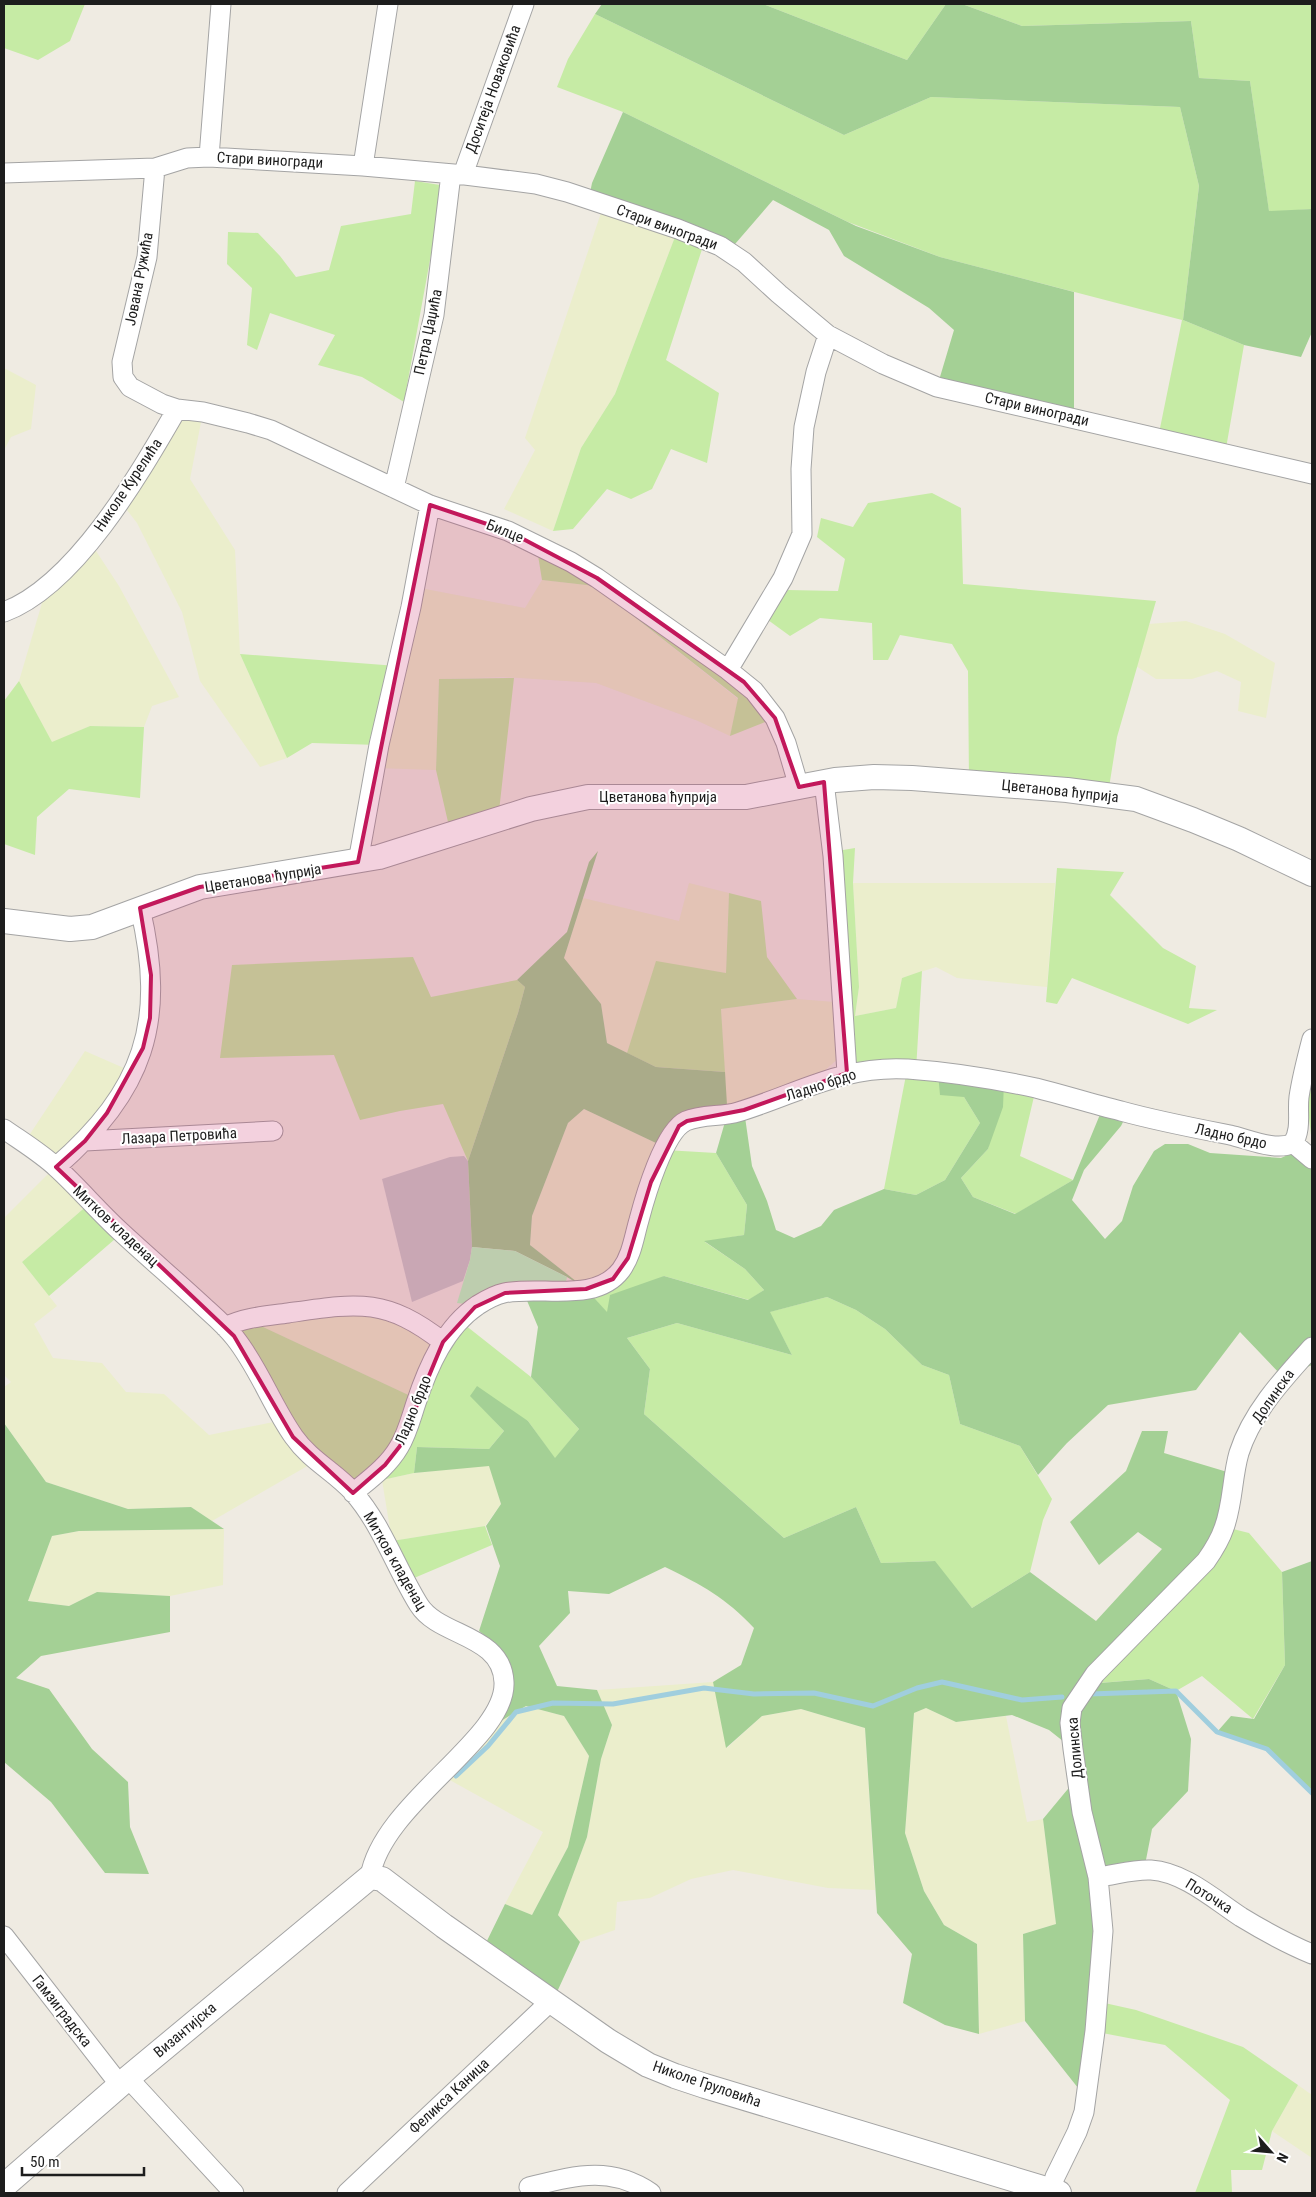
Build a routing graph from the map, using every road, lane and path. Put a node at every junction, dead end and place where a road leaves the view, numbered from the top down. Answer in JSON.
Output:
{"nodes":[{"id":1,"x":221,"y":4,"type":"edge"},
{"id":2,"x":388,"y":4,"type":"edge"},
{"id":3,"x":524,"y":4,"type":"edge"},
{"id":4,"x":209,"y":157,"type":"junction"},
{"id":5,"x":363,"y":166,"type":"junction"},
{"id":6,"x":155,"y":168,"type":"junction"},
{"id":7,"x":4,"y":173,"type":"edge"},
{"id":8,"x":458,"y":175,"type":"junction"},
{"id":9,"x":828,"y":335,"type":"junction"},
{"id":10,"x":130,"y":387,"type":"joint"},
{"id":11,"x":177,"y":409,"type":"junction"},
{"id":12,"x":1312,"y":474,"type":"edge"},
{"id":13,"x":394,"y":488,"type":"junction"},
{"id":14,"x":430,"y":505,"type":"junction"},
{"id":15,"x":4,"y":612,"type":"edge"},
{"id":16,"x":728,"y":670,"type":"junction"},
{"id":17,"x":824,"y":782,"type":"junction"},
{"id":18,"x":799,"y":786,"type":"junction"},
{"id":19,"x":358,"y":862,"type":"junction"},
{"id":20,"x":1312,"y":874,"type":"edge"},
{"id":21,"x":140,"y":908,"type":"junction"},
{"id":22,"x":4,"y":922,"type":"edge"},
{"id":23,"x":1312,"y":1039,"type":"edge"},
{"id":24,"x":847,"y":1073,"type":"junction"},
{"id":25,"x":4,"y":1129,"type":"edge"},
{"id":26,"x":273,"y":1131,"type":"dead end"},
{"id":27,"x":85,"y":1141,"type":"junction"},
{"id":28,"x":1293,"y":1143,"type":"junction"},
{"id":29,"x":1312,"y":1159,"type":"edge"},
{"id":30,"x":56,"y":1167,"type":"junction"},
{"id":31,"x":225,"y":1327,"type":"junction"},
{"id":32,"x":443,"y":1342,"type":"junction"},
{"id":33,"x":1312,"y":1347,"type":"edge"},
{"id":34,"x":353,"y":1493,"type":"junction"},
{"id":35,"x":370,"y":1877,"type":"junction"},
{"id":36,"x":1098,"y":1877,"type":"junction"},
{"id":37,"x":4,"y":1936,"type":"edge"},
{"id":38,"x":1312,"y":1954,"type":"edge"},
{"id":39,"x":552,"y":2000,"type":"junction"},
{"id":40,"x":124,"y":2081,"type":"junction"},
{"id":41,"x":4,"y":2186,"type":"edge"},
{"id":42,"x":529,"y":2187,"type":"dead end"},
{"id":43,"x":1055,"y":2192,"type":"edge"},
{"id":44,"x":234,"y":2193,"type":"edge"},
{"id":45,"x":347,"y":2193,"type":"edge"},
{"id":46,"x":651,"y":2193,"type":"edge"}],
"edges":[{"from":1,"to":4,"type":"street"},
{"from":2,"to":5,"type":"street"},
{"from":3,"to":8,"type":"street","name":"Доситеја Новаковића"},
{"from":4,"to":5,"type":"street","name":"Стари виногради"},
{"from":4,"to":6,"type":"street","name":"Стари виногради"},
{"from":5,"to":8,"type":"street","name":"Стари виногради"},
{"from":6,"to":7,"type":"street","name":"Стари виногради"},
{"from":6,"to":10,"type":"street","name":"Јована Ружића"},
{"from":8,"to":9,"type":"street","name":"Стари виногради"},
{"from":8,"to":13,"type":"street","name":"Петра Џаџића"},
{"from":9,"to":12,"type":"street","name":"Стари виногради"},
{"from":9,"to":16,"type":"street"},
{"from":10,"to":11,"type":"street","name":"Билце"},
{"from":11,"to":13,"type":"street","name":"Билце"},
{"from":11,"to":15,"type":"street","name":"Николе Курелића"},
{"from":13,"to":14,"type":"street","name":"Билце"},
{"from":14,"to":16,"type":"street","name":"Билце"},
{"from":14,"to":19,"type":"street"},
{"from":16,"to":18,"type":"street","name":"Билце"},
{"from":17,"to":18,"type":"street","name":"Цветанова ћуприја"},
{"from":17,"to":20,"type":"street","name":"Цветанова ћуприја"},
{"from":17,"to":24,"type":"street"},
{"from":18,"to":19,"type":"street","name":"Цветанова ћуприја"},
{"from":19,"to":21,"type":"street","name":"Цветанова ћуприја"},
{"from":21,"to":22,"type":"street","name":"Цветанова ћуприја"},
{"from":21,"to":27,"type":"street"},
{"from":23,"to":28,"type":"street"},
{"from":24,"to":28,"type":"street","name":"Ладно брдо"},
{"from":24,"to":32,"type":"street","name":"Ладно брдо"},
{"from":25,"to":30,"type":"street","name":"Митков кладенац"},
{"from":26,"to":27,"type":"street","name":"Лазара Петровића"},
{"from":27,"to":30,"type":"street"},
{"from":28,"to":29,"type":"street"},
{"from":30,"to":31,"type":"street","name":"Митков кладенац"},
{"from":31,"to":32,"type":"street"},
{"from":31,"to":34,"type":"street","name":"Митков кладенац"},
{"from":32,"to":34,"type":"street","name":"Ладно брдо"},
{"from":33,"to":36,"type":"street","name":"Долинска"},
{"from":34,"to":35,"type":"street","name":"Митков кладенац"},
{"from":35,"to":39,"type":"street","name":"Николе Груловића"},
{"from":35,"to":40,"type":"street","name":"Византијска"},
{"from":36,"to":38,"type":"street","name":"Поточка"},
{"from":36,"to":43,"type":"street","name":"Долинска"},
{"from":37,"to":40,"type":"street","name":"Гамзиградска"},
{"from":39,"to":43,"type":"street","name":"Николе Груловића"},
{"from":39,"to":45,"type":"street","name":"Феликса Каница"},
{"from":40,"to":41,"type":"street","name":"Византијска"},
{"from":40,"to":44,"type":"street","name":"Гамзиградска"},
{"from":42,"to":46,"type":"street"}]}
